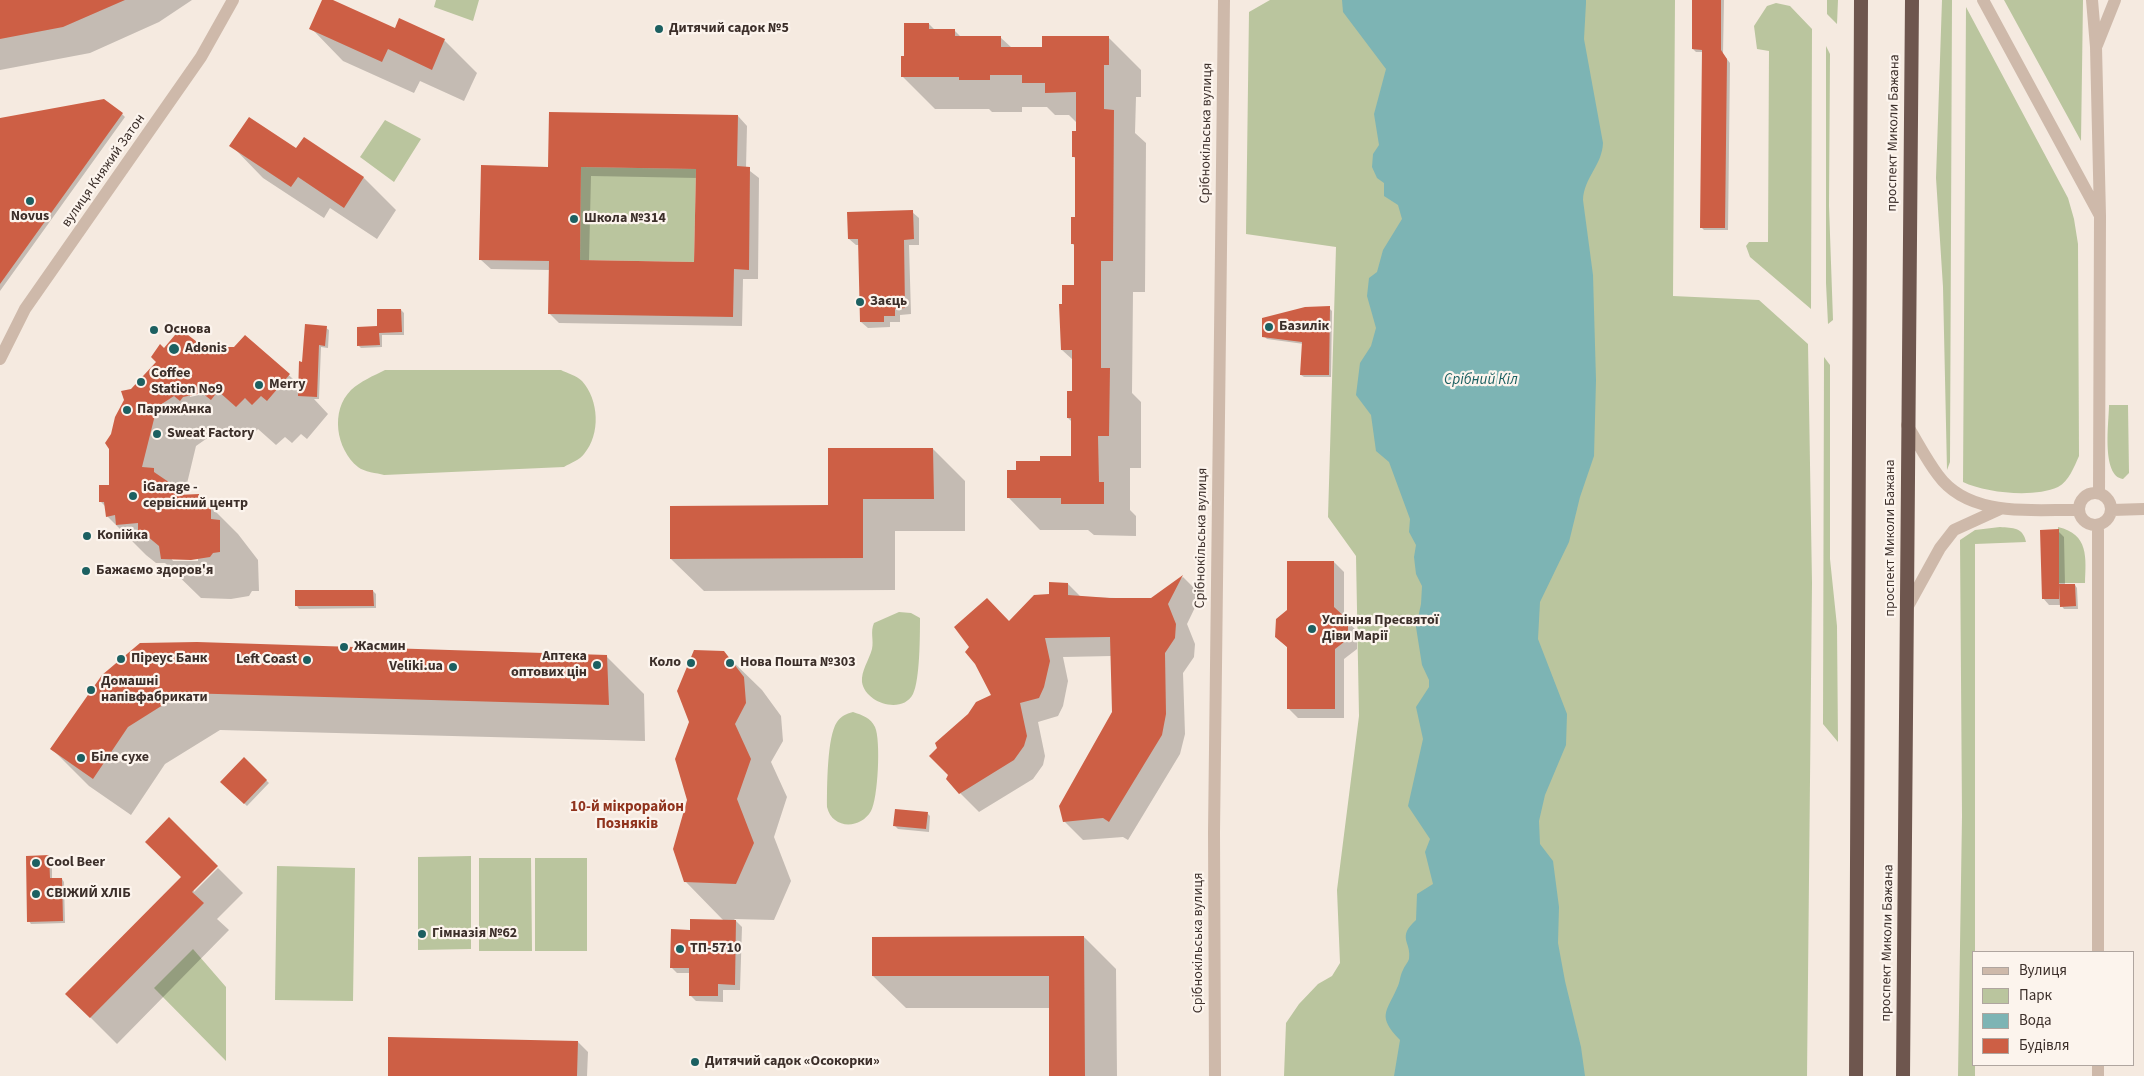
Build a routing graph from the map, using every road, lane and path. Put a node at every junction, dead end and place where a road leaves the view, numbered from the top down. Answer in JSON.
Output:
{"nodes":[{"id":1,"x":234,"y":0,"type":"edge"},
{"id":2,"x":1224,"y":0,"type":"edge"},
{"id":3,"x":1861,"y":0,"type":"edge"},
{"id":4,"x":1912,"y":0,"type":"edge"},
{"id":5,"x":1983,"y":0,"type":"edge"},
{"id":6,"x":2092,"y":0,"type":"edge"},
{"id":7,"x":2115,"y":0,"type":"edge"},
{"id":8,"x":2096,"y":47,"type":"junction"},
{"id":9,"x":2100,"y":216,"type":"junction"},
{"id":10,"x":0,"y":359,"type":"edge"},
{"id":11,"x":1907,"y":425,"type":"junction"},
{"id":12,"x":2099,"y":493,"type":"junction"},
{"id":13,"x":2000,"y":509,"type":"junction"},
{"id":14,"x":2144,"y":509,"type":"edge"},
{"id":15,"x":2079,"y":510,"type":"junction"},
{"id":16,"x":2112,"y":510,"type":"junction"},
{"id":17,"x":2098,"y":525,"type":"junction"},
{"id":18,"x":1908,"y":606,"type":"junction"},
{"id":19,"x":2098,"y":951,"type":"edge"},
{"id":20,"x":1215,"y":1076,"type":"edge"},
{"id":21,"x":1856,"y":1076,"type":"edge"},
{"id":22,"x":1903,"y":1076,"type":"edge"}],
"edges":[{"from":1,"to":10,"type":"street","name":"вулиця Княжий Затон"},
{"from":2,"to":20,"type":"street","name":"Срібнокільська вулиця"},
{"from":3,"to":21,"type":"highway"},
{"from":4,"to":11,"type":"highway","name":"проспект Миколи Бажана"},
{"from":5,"to":9,"type":"street"},
{"from":6,"to":8,"type":"street"},
{"from":7,"to":8,"type":"street"},
{"from":8,"to":9,"type":"street"},
{"from":9,"to":12,"type":"street"},
{"from":11,"to":13,"type":"street"},
{"from":11,"to":18,"type":"highway","name":"проспект Миколи Бажана"},
{"from":12,"to":15,"type":"street"},
{"from":12,"to":16,"type":"street"},
{"from":13,"to":15,"type":"street"},
{"from":13,"to":18,"type":"street"},
{"from":14,"to":16,"type":"street"},
{"from":15,"to":17,"type":"street"},
{"from":16,"to":17,"type":"street"},
{"from":17,"to":19,"type":"street"},
{"from":18,"to":22,"type":"highway","name":"проспект Миколи Бажана"}]}
